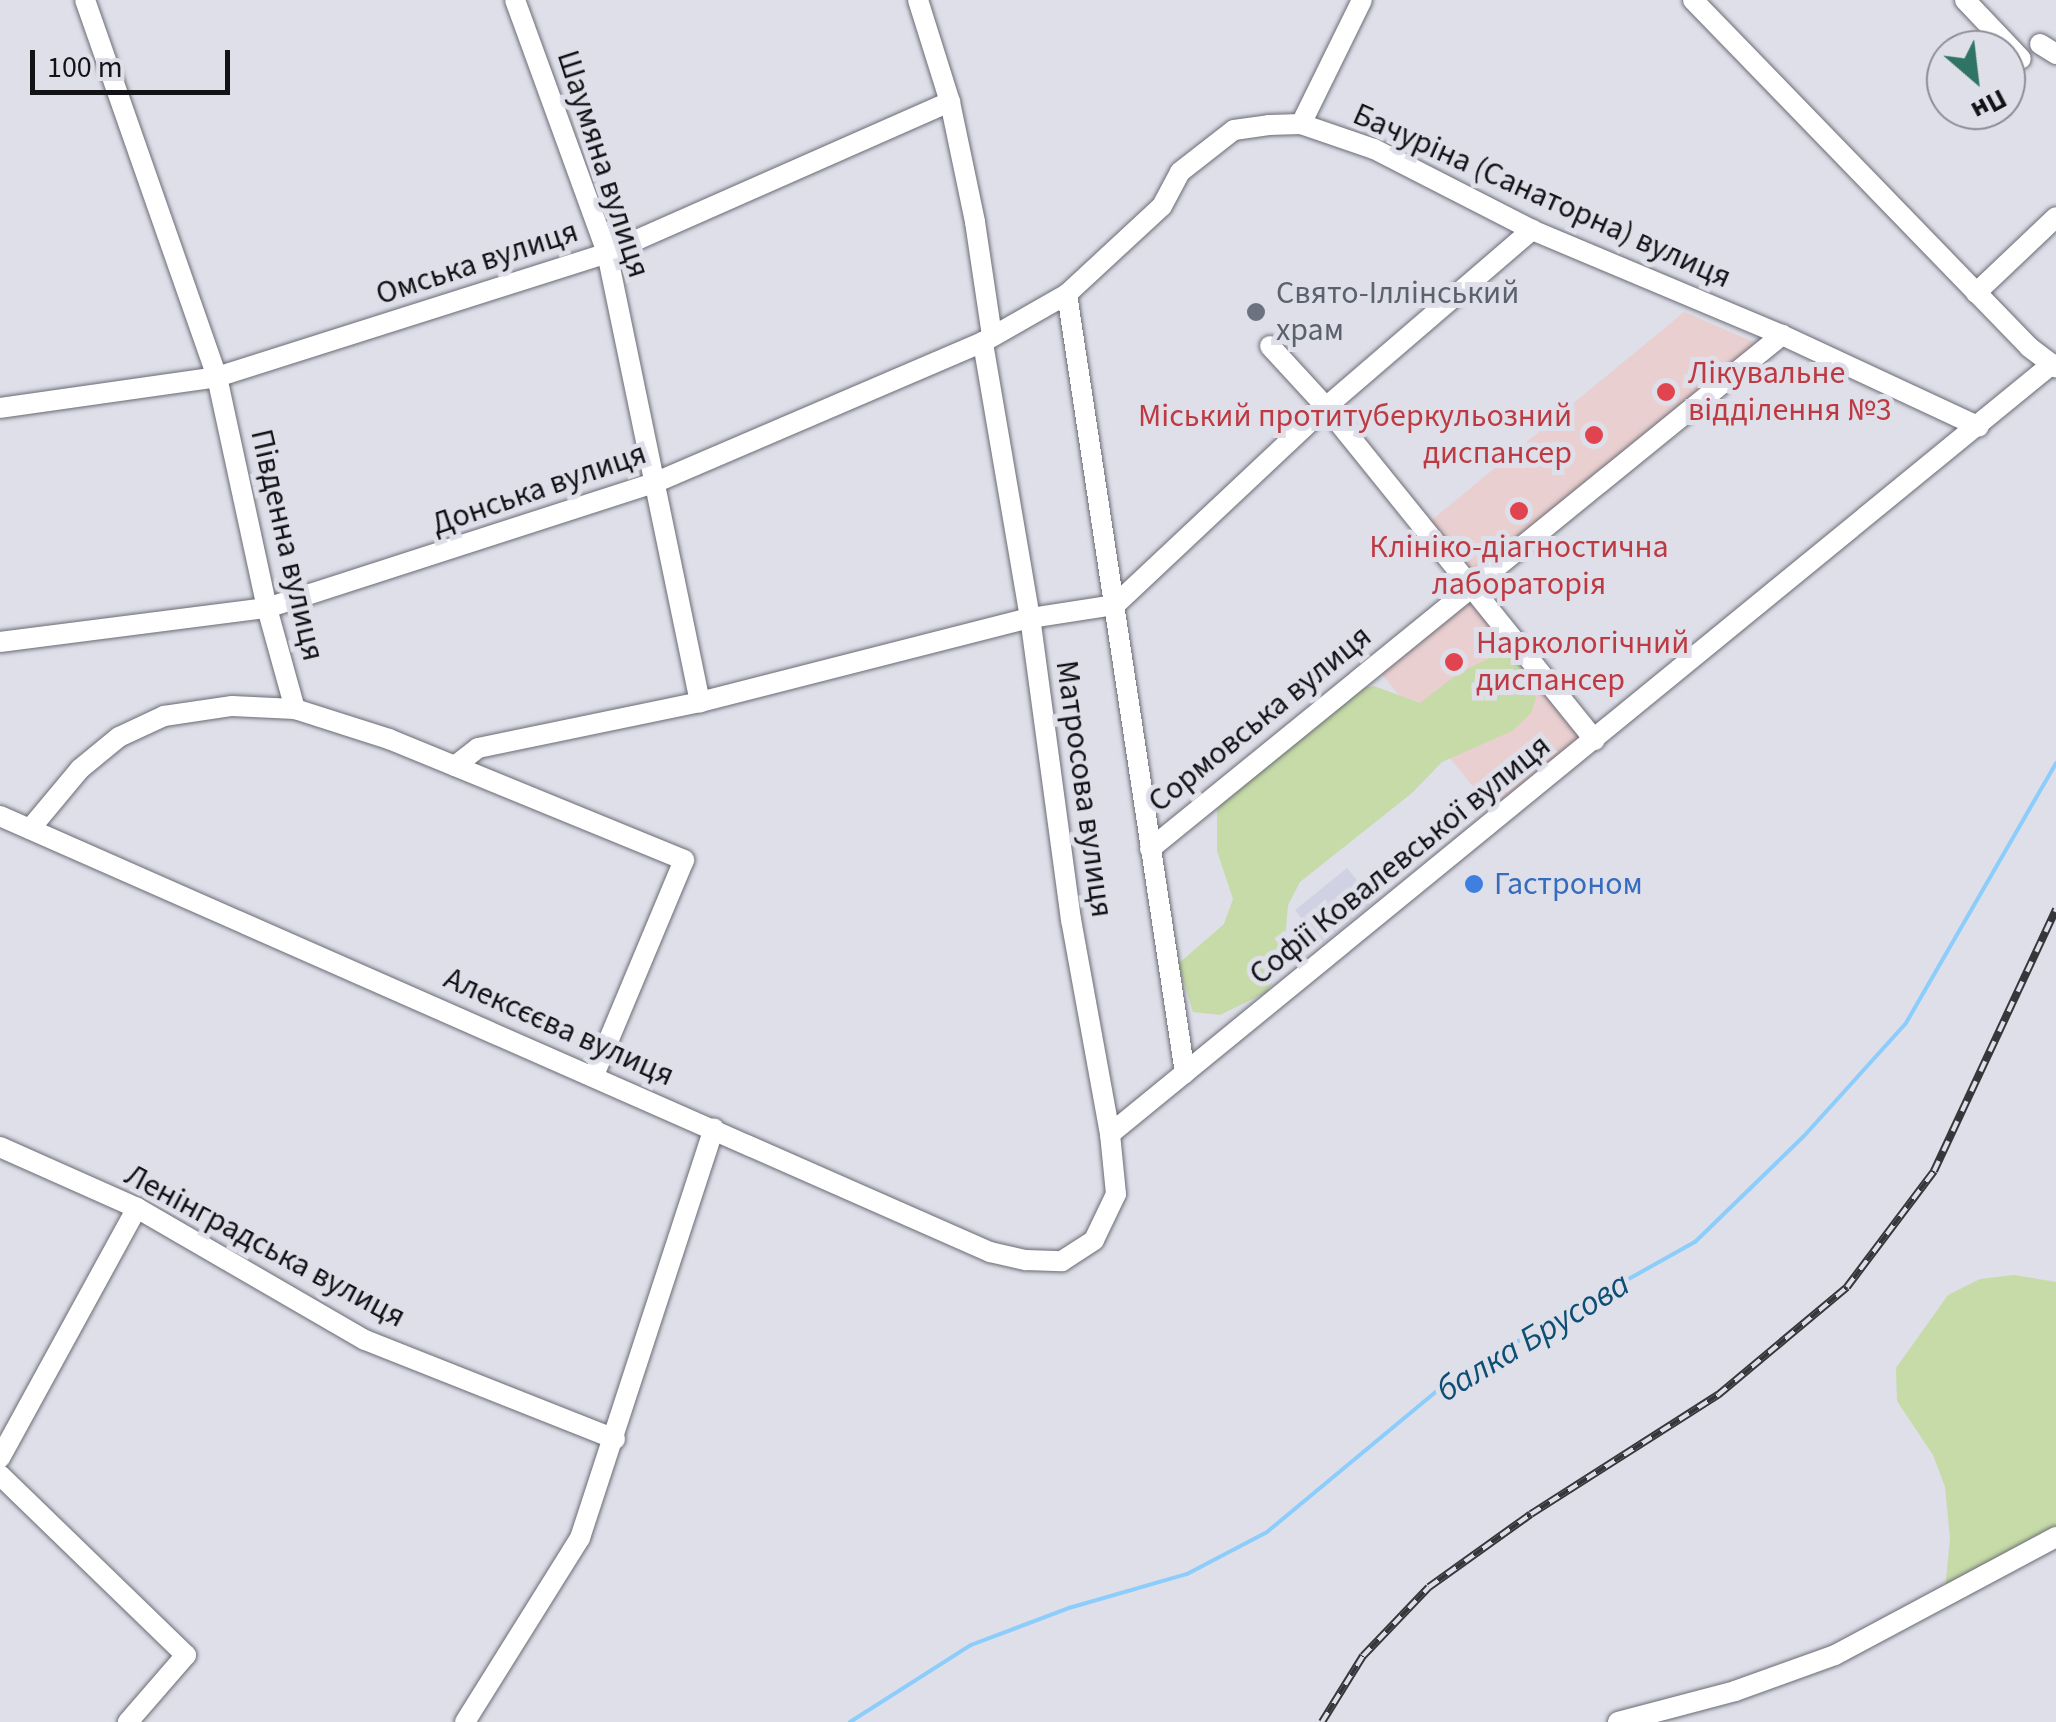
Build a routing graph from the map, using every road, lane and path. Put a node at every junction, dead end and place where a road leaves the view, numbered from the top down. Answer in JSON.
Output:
{"nodes":[{"id":1,"x":85,"y":0,"type":"edge"},
{"id":2,"x":515,"y":0,"type":"edge"},
{"id":3,"x":918,"y":0,"type":"edge"},
{"id":4,"x":1362,"y":0,"type":"edge"},
{"id":5,"x":1693,"y":0,"type":"edge"},
{"id":6,"x":1965,"y":0,"type":"edge"},
{"id":7,"x":1993,"y":30,"type":"edge"},
{"id":8,"x":950,"y":102,"type":"junction"},
{"id":9,"x":1301,"y":124,"type":"junction"},
{"id":10,"x":2056,"y":218,"type":"edge"},
{"id":11,"x":1532,"y":230,"type":"junction"},
{"id":12,"x":607,"y":253,"type":"junction"},
{"id":13,"x":1976,"y":293,"type":"junction"},
{"id":14,"x":1067,"y":294,"type":"junction"},
{"id":15,"x":1782,"y":335,"type":"junction"},
{"id":16,"x":987,"y":339,"type":"junction"},
{"id":17,"x":1270,"y":346,"type":"dead end"},
{"id":18,"x":2054,"y":366,"type":"edge"},
{"id":19,"x":217,"y":377,"type":"junction"},
{"id":20,"x":1326,"y":407,"type":"junction"},
{"id":21,"x":0,"y":408,"type":"edge"},
{"id":22,"x":1979,"y":427,"type":"junction"},
{"id":23,"x":654,"y":484,"type":"junction"},
{"id":24,"x":1472,"y":585,"type":"junction"},
{"id":25,"x":1115,"y":604,"type":"junction"},
{"id":26,"x":267,"y":608,"type":"junction"},
{"id":27,"x":1030,"y":618,"type":"junction"},
{"id":28,"x":0,"y":642,"type":"edge"},
{"id":29,"x":700,"y":702,"type":"junction"},
{"id":30,"x":295,"y":708,"type":"junction"},
{"id":31,"x":1594,"y":740,"type":"junction"},
{"id":32,"x":455,"y":766,"type":"junction"},
{"id":33,"x":0,"y":816,"type":"edge"},
{"id":34,"x":30,"y":829,"type":"junction"},
{"id":35,"x":1150,"y":848,"type":"junction"},
{"id":36,"x":1185,"y":1073,"type":"junction"},
{"id":37,"x":594,"y":1075,"type":"junction"},
{"id":38,"x":714,"y":1128,"type":"junction"},
{"id":39,"x":1110,"y":1134,"type":"junction"},
{"id":40,"x":0,"y":1147,"type":"edge"},
{"id":41,"x":138,"y":1208,"type":"junction"},
{"id":42,"x":1094,"y":1240,"type":"joint"},
{"id":43,"x":615,"y":1439,"type":"junction"},
{"id":44,"x":0,"y":1458,"type":"edge"},
{"id":45,"x":0,"y":1475,"type":"edge"},
{"id":46,"x":2056,"y":1536,"type":"edge"},
{"id":47,"x":128,"y":1722,"type":"edge"},
{"id":48,"x":465,"y":1722,"type":"edge"},
{"id":49,"x":1618,"y":1722,"type":"edge"}],
"edges":[{"from":1,"to":19,"type":"street","name":"Південна вулиця"},
{"from":2,"to":12,"type":"street","name":"Шаумяна вулиця"},
{"from":3,"to":8,"type":"street","name":"Матросова вулиця"},
{"from":4,"to":9,"type":"street"},
{"from":5,"to":13,"type":"street"},
{"from":6,"to":7,"type":"street"},
{"from":8,"to":12,"type":"street","name":"Омська вулиця"},
{"from":8,"to":16,"type":"street","name":"Матросова вулиця"},
{"from":9,"to":11,"type":"street","name":"Бачуріна (Санаторна) вулиця"},
{"from":9,"to":14,"type":"street","name":"Бачуріна (Санаторна) вулиця"},
{"from":10,"to":13,"type":"street"},
{"from":11,"to":15,"type":"street","name":"Бачуріна (Санаторна) вулиця"},
{"from":11,"to":20,"type":"street"},
{"from":12,"to":19,"type":"street","name":"Омська вулиця"},
{"from":12,"to":23,"type":"street","name":"Шаумяна вулиця"},
{"from":13,"to":18,"type":"street"},
{"from":14,"to":16,"type":"street","name":"Донська вулиця"},
{"from":14,"to":25,"type":"street","name":"Матросова вулиця"},
{"from":15,"to":22,"type":"street","name":"Бачуріна (Санаторна) вулиця"},
{"from":15,"to":24,"type":"street","name":"Сормовська вулиця"},
{"from":16,"to":23,"type":"street","name":"Донська вулиця"},
{"from":16,"to":27,"type":"street","name":"Матросова вулиця"},
{"from":17,"to":20,"type":"street"},
{"from":18,"to":22,"type":"street","name":"Софії Ковалевської вулиця"},
{"from":19,"to":21,"type":"street","name":"Омська вулиця"},
{"from":19,"to":26,"type":"street","name":"Південна вулиця"},
{"from":20,"to":24,"type":"street"},
{"from":20,"to":25,"type":"street"},
{"from":22,"to":31,"type":"street","name":"Софії Ковалевської вулиця"},
{"from":23,"to":26,"type":"street","name":"Донська вулиця"},
{"from":23,"to":29,"type":"street","name":"Шаумяна вулиця"},
{"from":24,"to":31,"type":"street"},
{"from":24,"to":35,"type":"street","name":"Сормовська вулиця"},
{"from":25,"to":27,"type":"street"},
{"from":25,"to":35,"type":"street","name":"Матросова вулиця"},
{"from":26,"to":28,"type":"street","name":"Донська вулиця"},
{"from":26,"to":30,"type":"street","name":"Південна вулиця"},
{"from":27,"to":29,"type":"street"},
{"from":27,"to":39,"type":"street","name":"Матросова вулиця"},
{"from":29,"to":32,"type":"street"},
{"from":30,"to":32,"type":"street","name":"Південна вулиця"},
{"from":30,"to":34,"type":"street"},
{"from":31,"to":36,"type":"street","name":"Софії Ковалевської вулиця"},
{"from":32,"to":37,"type":"street","name":"Південна вулиця"},
{"from":33,"to":34,"type":"street","name":"Алексєєва вулиця"},
{"from":34,"to":37,"type":"street","name":"Алексєєва вулиця"},
{"from":35,"to":36,"type":"street","name":"Матросова вулиця"},
{"from":36,"to":39,"type":"street","name":"Софії Ковалевської вулиця"},
{"from":37,"to":38,"type":"street","name":"Алексєєва вулиця"},
{"from":38,"to":42,"type":"street","name":"Алексєєва вулиця"},
{"from":38,"to":43,"type":"street"},
{"from":39,"to":42,"type":"street","name":"Матросова вулиця"},
{"from":40,"to":41,"type":"street","name":"Ленінградська вулиця"},
{"from":41,"to":43,"type":"street","name":"Ленінградська вулиця"},
{"from":41,"to":44,"type":"street"},
{"from":43,"to":48,"type":"street"},
{"from":45,"to":47,"type":"street"},
{"from":46,"to":49,"type":"street"}]}
